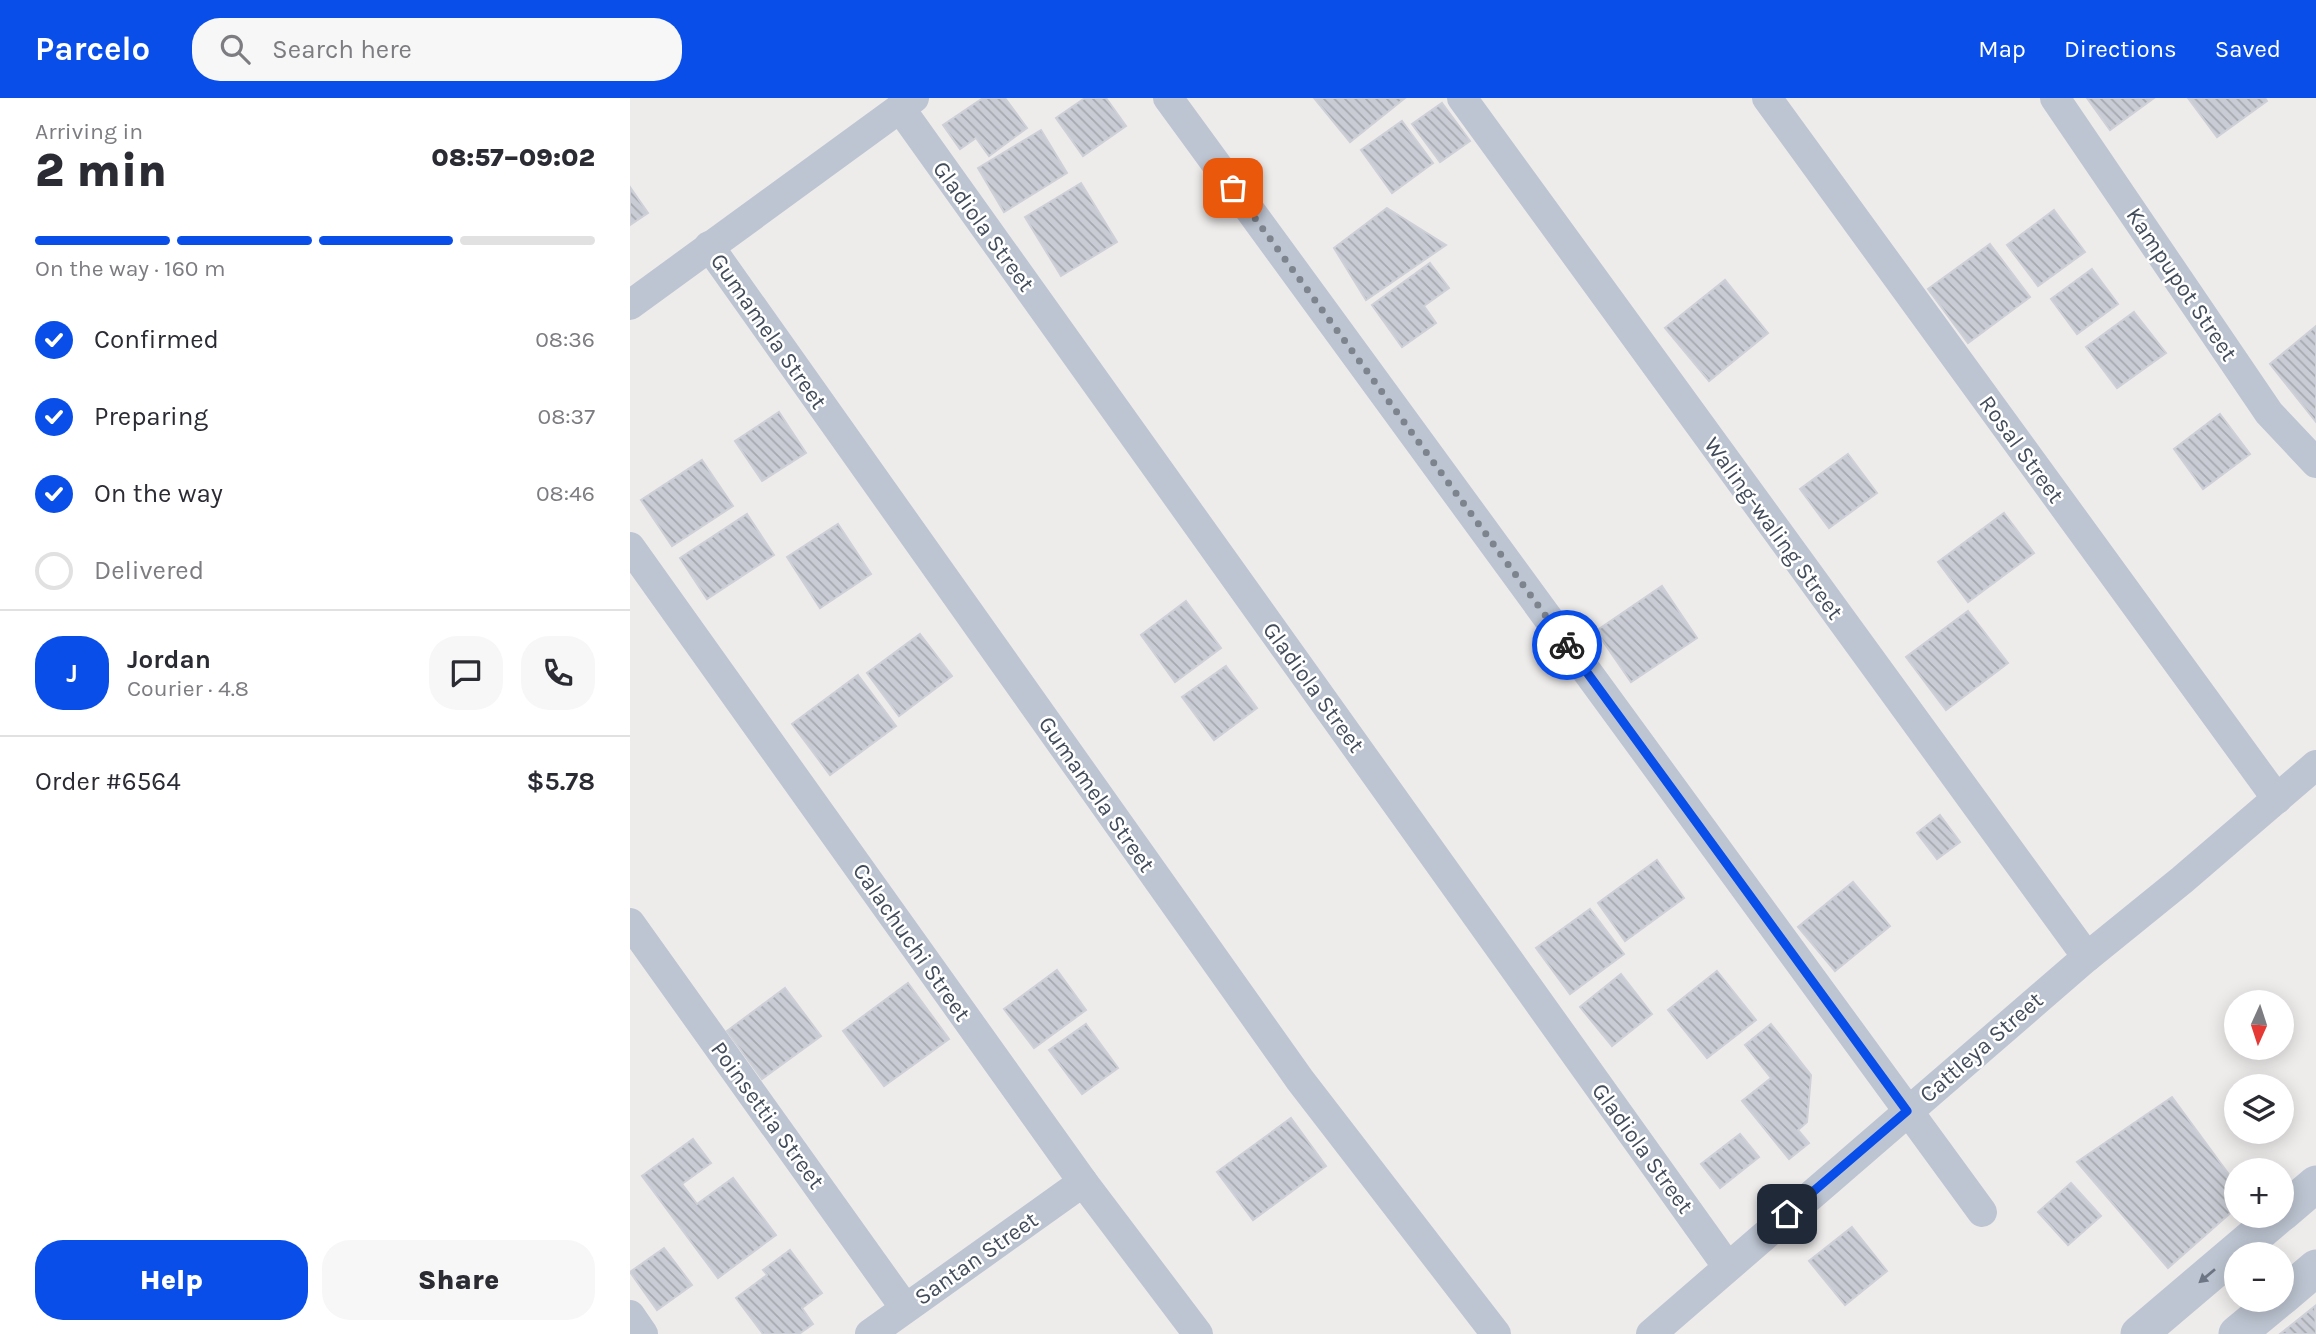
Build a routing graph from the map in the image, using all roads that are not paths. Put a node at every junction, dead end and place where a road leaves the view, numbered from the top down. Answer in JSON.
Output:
{"nodes":[{"id":1,"x":1167,"y":98,"type":"edge"},
{"id":2,"x":1462,"y":98,"type":"edge"},
{"id":3,"x":1767,"y":98,"type":"edge"},
{"id":4,"x":2055,"y":98,"type":"edge"},
{"id":5,"x":907,"y":103,"type":"edge"},
{"id":6,"x":709,"y":246,"type":"junction"},
{"id":7,"x":630,"y":306,"type":"edge"},
{"id":8,"x":2316,"y":463,"type":"edge"},
{"id":9,"x":630,"y":547,"type":"edge"},
{"id":10,"x":2316,"y":765,"type":"edge"},
{"id":11,"x":2277,"y":799,"type":"junction"},
{"id":12,"x":630,"y":923,"type":"edge"},
{"id":13,"x":2087,"y":957,"type":"junction"},
{"id":14,"x":1907,"y":1111,"type":"junction"},
{"id":15,"x":1083,"y":1182,"type":"junction"},
{"id":16,"x":2316,"y":1184,"type":"edge"},
{"id":17,"x":2294,"y":1203,"type":"edge"},
{"id":18,"x":1982,"y":1212,"type":"dead end"},
{"id":19,"x":2264,"y":1228,"type":"edge"},
{"id":20,"x":1727,"y":1266,"type":"junction"},
{"id":21,"x":2316,"y":1268,"type":"edge"},
{"id":22,"x":2294,"y":1287,"type":"edge"},
{"id":23,"x":905,"y":1308,"type":"junction"},
{"id":24,"x":2264,"y":1312,"type":"edge"},
{"id":25,"x":630,"y":1315,"type":"edge"},
{"id":26,"x":643,"y":1334,"type":"edge"},
{"id":27,"x":870,"y":1334,"type":"edge"},
{"id":28,"x":1198,"y":1334,"type":"edge"},
{"id":29,"x":1496,"y":1334,"type":"edge"},
{"id":30,"x":1651,"y":1334,"type":"edge"},
{"id":31,"x":2139,"y":1334,"type":"edge"},
{"id":32,"x":2237,"y":1334,"type":"edge"}],
"edges":[{"from":1,"to":14,"type":"street"},
{"from":2,"to":13,"type":"street","name":"Waling-waling Street"},
{"from":3,"to":11,"type":"street","name":"Rosal Street"},
{"from":4,"to":8,"type":"street","name":"Kampupot Street"},
{"from":5,"to":6,"type":"street"},
{"from":5,"to":20,"type":"street","name":"Gladiola Street"},
{"from":6,"to":7,"type":"street"},
{"from":6,"to":29,"type":"street","name":"Gumamela Street"},
{"from":9,"to":15,"type":"street","name":"Calachuchi Street"},
{"from":10,"to":11,"type":"street","name":"Cattleya Street"},
{"from":11,"to":13,"type":"street","name":"Cattleya Street"},
{"from":12,"to":23,"type":"street","name":"Poinsettia Street"},
{"from":13,"to":14,"type":"street","name":"Cattleya Street"},
{"from":14,"to":18,"type":"street"},
{"from":14,"to":20,"type":"street","name":"Cattleya Street"},
{"from":15,"to":23,"type":"street","name":"Santan Street"},
{"from":15,"to":28,"type":"street","name":"Calachuchi Street"},
{"from":16,"to":17,"type":"street"},
{"from":19,"to":31,"type":"street","one_way":true},
{"from":20,"to":30,"type":"street","name":"Cattleya Street"},
{"from":21,"to":22,"type":"street"},
{"from":23,"to":27,"type":"street","name":"Santan Street"},
{"from":24,"to":32,"type":"street"},
{"from":25,"to":26,"type":"street"}]}
